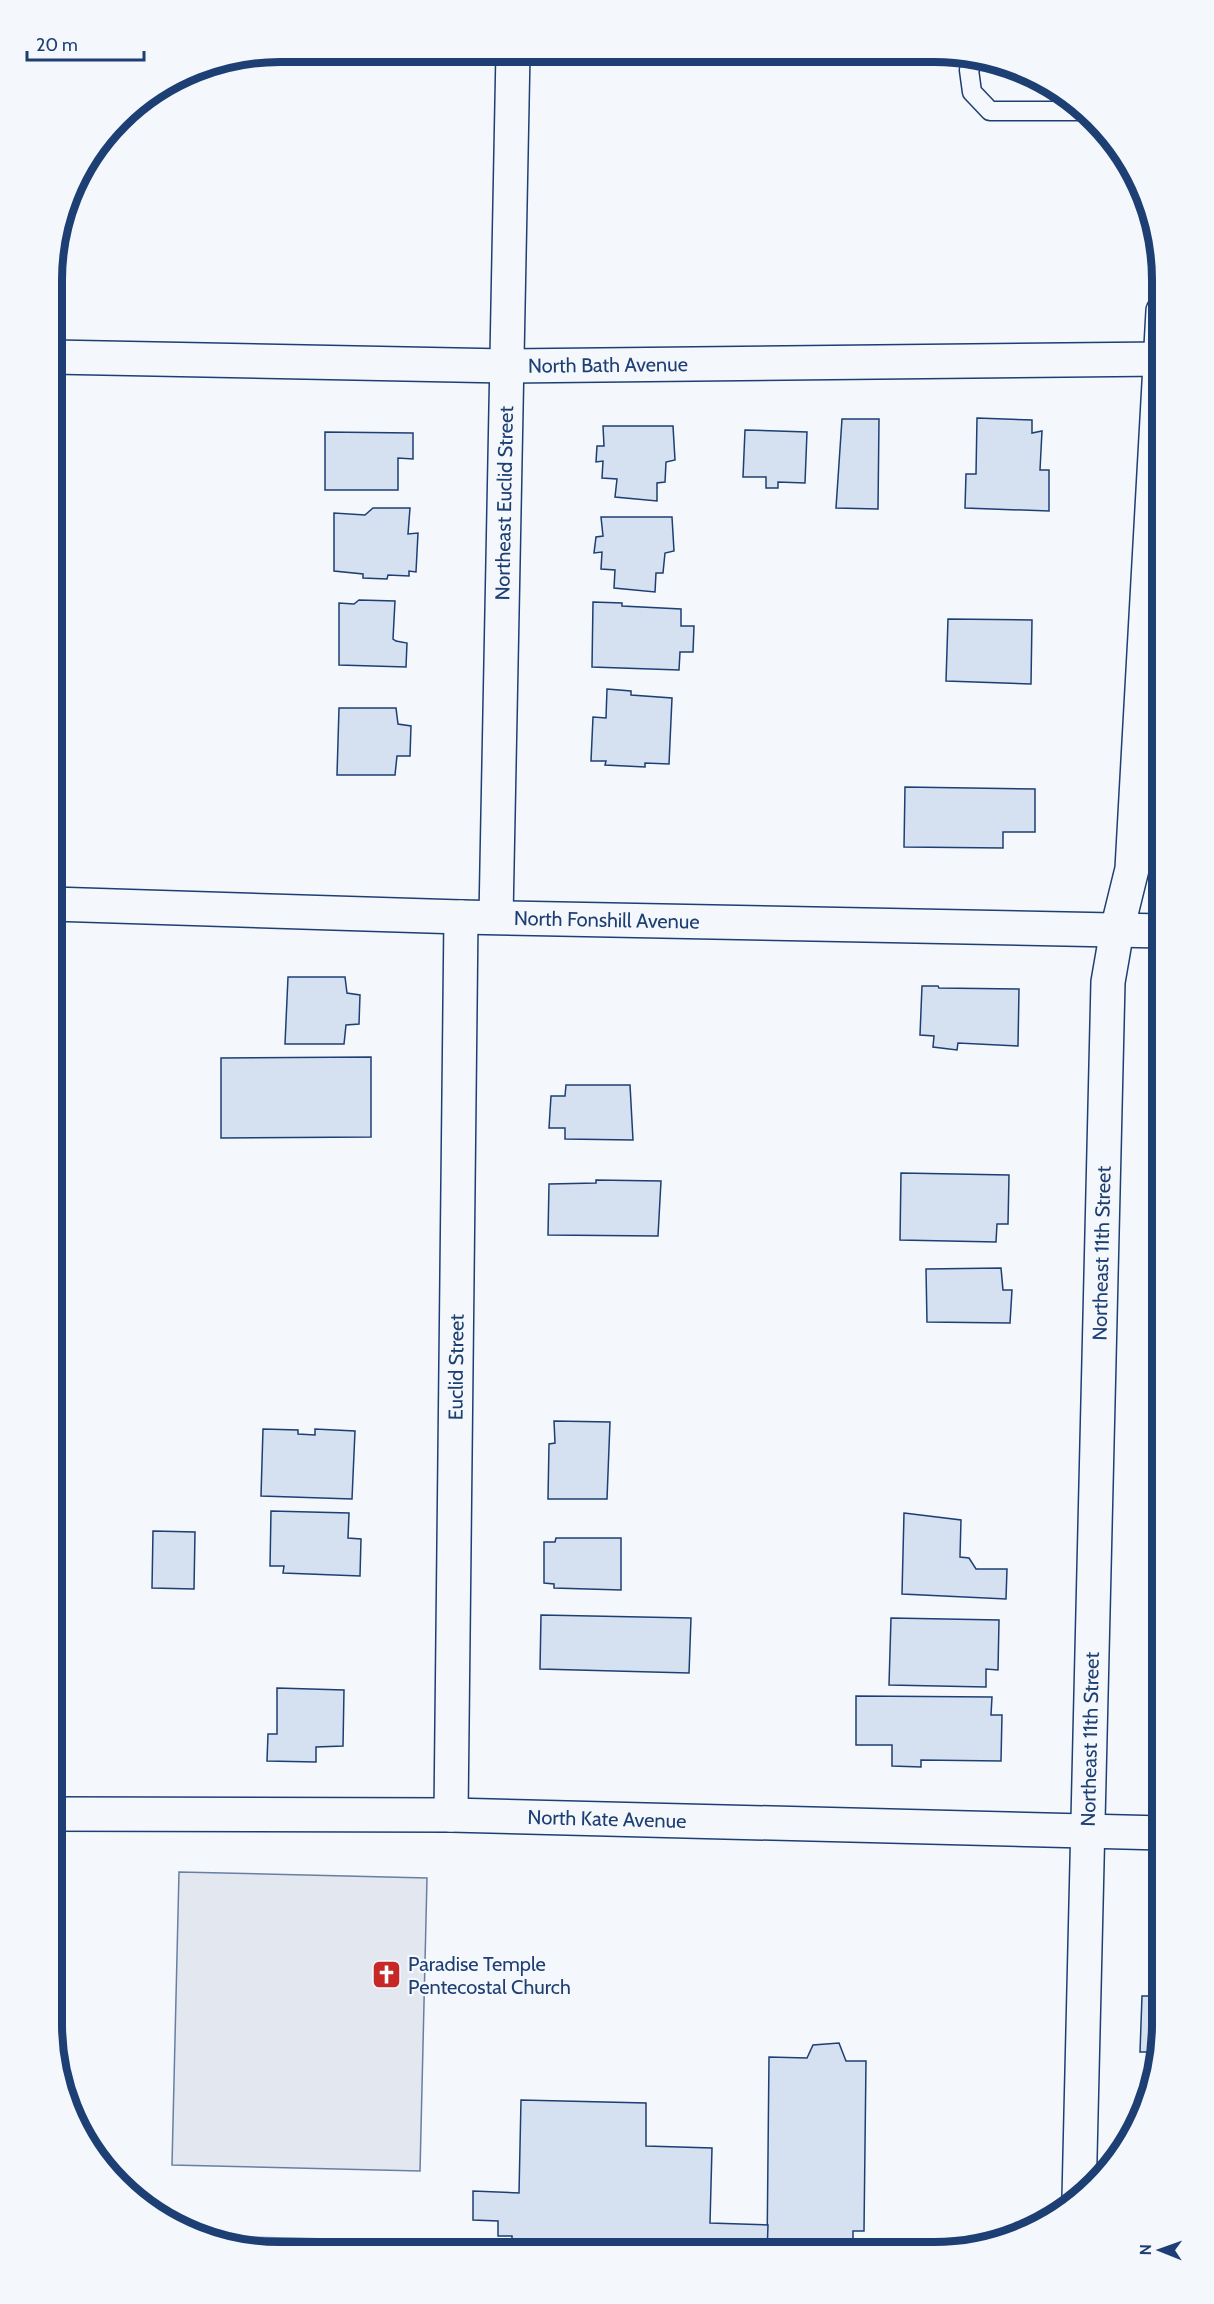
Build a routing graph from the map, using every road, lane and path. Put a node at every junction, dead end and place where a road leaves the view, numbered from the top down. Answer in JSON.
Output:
{"nodes":[{"id":1,"x":513,"y":62,"type":"edge"},
{"id":2,"x":972,"y":65,"type":"edge"},
{"id":3,"x":1072,"y":111,"type":"edge"},
{"id":4,"x":62,"y":357,"type":"edge"},
{"id":5,"x":1152,"y":359,"type":"edge"},
{"id":6,"x":506,"y":366,"type":"junction"},
{"id":7,"x":1152,"y":529,"type":"edge"},
{"id":8,"x":62,"y":904,"type":"edge"},
{"id":9,"x":461,"y":917,"type":"junction"},
{"id":10,"x":496,"y":917,"type":"junction"},
{"id":11,"x":1117,"y":930,"type":"junction"},
{"id":12,"x":1152,"y":931,"type":"edge"},
{"id":13,"x":62,"y":1814,"type":"edge"},
{"id":14,"x":451,"y":1815,"type":"junction"},
{"id":15,"x":1087,"y":1831,"type":"junction"},
{"id":16,"x":1152,"y":1833,"type":"edge"},
{"id":17,"x":1079,"y":2187,"type":"edge"}],
"edges":[{"from":1,"to":6,"type":"street","name":"Northeast Euclid Street"},
{"from":2,"to":3,"type":"lane"},
{"from":4,"to":6,"type":"street","name":"North Bath Avenue"},
{"from":5,"to":6,"type":"street","name":"North Bath Avenue"},
{"from":6,"to":10,"type":"street","name":"Northeast Euclid Street"},
{"from":7,"to":11,"type":"street","name":"Northeast 11th Street"},
{"from":8,"to":9,"type":"street","name":"North Fonshill Avenue"},
{"from":9,"to":10,"type":"street","name":"North Fonshill Avenue"},
{"from":9,"to":14,"type":"street","name":"Euclid Street"},
{"from":10,"to":11,"type":"street","name":"North Fonshill Avenue"},
{"from":11,"to":12,"type":"street","name":"North Fonshill Avenue"},
{"from":11,"to":15,"type":"street","name":"Northeast 11th Street"},
{"from":13,"to":14,"type":"street","name":"North Kate Avenue"},
{"from":14,"to":15,"type":"street","name":"North Kate Avenue"},
{"from":15,"to":16,"type":"street","name":"North Kate Avenue"},
{"from":15,"to":17,"type":"street","name":"Northeast 11th Street"}]}
